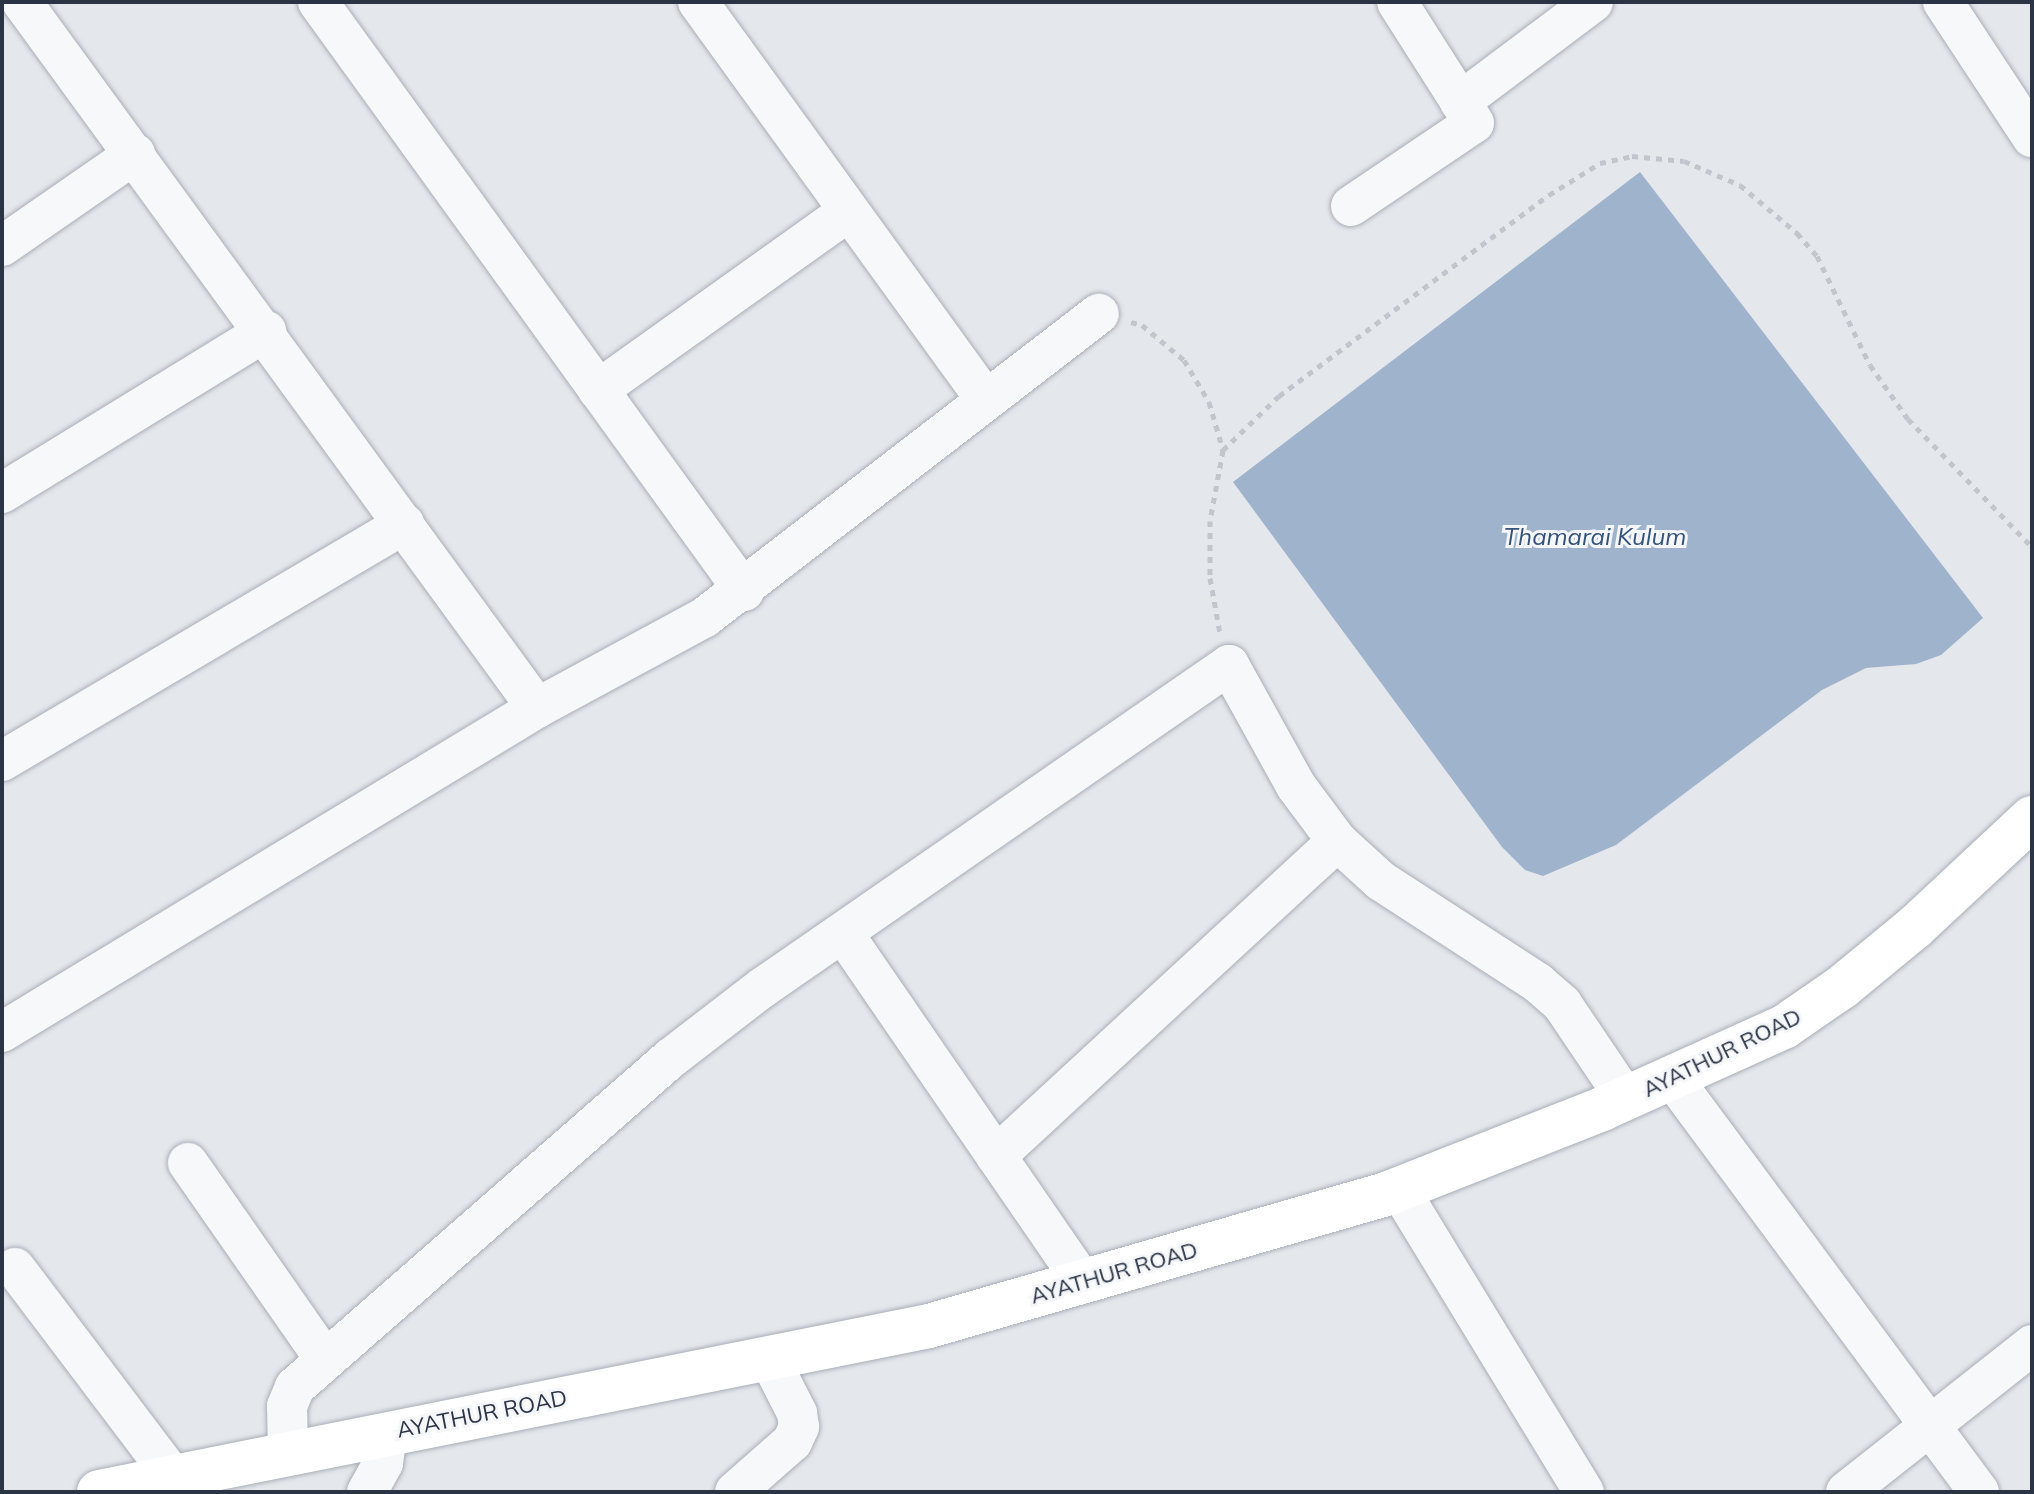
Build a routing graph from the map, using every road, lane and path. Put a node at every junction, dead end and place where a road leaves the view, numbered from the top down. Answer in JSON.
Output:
{"nodes":[{"id":1,"x":22,"y":2,"type":"edge"},
{"id":2,"x":698,"y":2,"type":"edge"},
{"id":3,"x":1397,"y":2,"type":"edge"},
{"id":4,"x":1593,"y":2,"type":"edge"},
{"id":5,"x":1943,"y":2,"type":"edge"},
{"id":6,"x":330,"y":6,"type":"edge"},
{"id":7,"x":1460,"y":102,"type":"junction"},
{"id":8,"x":2032,"y":137,"type":"edge"},
{"id":9,"x":135,"y":154,"type":"junction"},
{"id":10,"x":1351,"y":206,"type":"dead end"},
{"id":11,"x":849,"y":211,"type":"junction"},
{"id":12,"x":2,"y":246,"type":"edge"},
{"id":13,"x":1099,"y":314,"type":"joint"},
{"id":14,"x":266,"y":331,"type":"junction"},
{"id":15,"x":598,"y":390,"type":"junction"},
{"id":16,"x":985,"y":399,"type":"junction"},
{"id":17,"x":1223,"y":450,"type":"junction"},
{"id":18,"x":2,"y":493,"type":"edge"},
{"id":19,"x":404,"y":524,"type":"junction"},
{"id":20,"x":2032,"y":547,"type":"edge"},
{"id":21,"x":744,"y":591,"type":"junction"},
{"id":22,"x":1229,"y":665,"type":"junction"},
{"id":23,"x":537,"y":708,"type":"junction"},
{"id":24,"x":2,"y":761,"type":"edge"},
{"id":25,"x":2032,"y":818,"type":"edge"},
{"id":26,"x":1337,"y":841,"type":"junction"},
{"id":27,"x":843,"y":933,"type":"junction"},
{"id":28,"x":2,"y":1032,"type":"edge"},
{"id":29,"x":1673,"y":1079,"type":"junction"},
{"id":30,"x":1626,"y":1099,"type":"junction"},
{"id":31,"x":996,"y":1156,"type":"junction"},
{"id":32,"x":188,"y":1163,"type":"dead end"},
{"id":33,"x":1399,"y":1189,"type":"junction"},
{"id":34,"x":15,"y":1268,"type":"dead end"},
{"id":35,"x":1083,"y":1282,"type":"junction"},
{"id":36,"x":2032,"y":1345,"type":"edge"},
{"id":37,"x":324,"y":1358,"type":"junction"},
{"id":38,"x":770,"y":1360,"type":"junction"},
{"id":39,"x":1931,"y":1426,"type":"junction"},
{"id":40,"x":387,"y":1433,"type":"junction"},
{"id":41,"x":288,"y":1452,"type":"junction"},
{"id":42,"x":173,"y":1477,"type":"junction"},
{"id":43,"x":99,"y":1492,"type":"edge"},
{"id":44,"x":367,"y":1492,"type":"edge"},
{"id":45,"x":735,"y":1492,"type":"edge"},
{"id":46,"x":1584,"y":1492,"type":"edge"},
{"id":47,"x":1846,"y":1492,"type":"edge"},
{"id":48,"x":1979,"y":1492,"type":"edge"}],
"edges":[{"from":1,"to":9,"type":"street"},
{"from":2,"to":11,"type":"street"},
{"from":3,"to":7,"type":"street"},
{"from":4,"to":7,"type":"street"},
{"from":5,"to":8,"type":"street"},
{"from":6,"to":15,"type":"street"},
{"from":7,"to":10,"type":"street"},
{"from":9,"to":12,"type":"street"},
{"from":9,"to":14,"type":"street"},
{"from":11,"to":15,"type":"street"},
{"from":11,"to":16,"type":"street"},
{"from":13,"to":16,"type":"street"},
{"from":13,"to":17,"type":"path"},
{"from":14,"to":18,"type":"street"},
{"from":14,"to":19,"type":"street"},
{"from":15,"to":21,"type":"street"},
{"from":16,"to":21,"type":"street"},
{"from":17,"to":20,"type":"path"},
{"from":17,"to":22,"type":"path"},
{"from":19,"to":23,"type":"street"},
{"from":19,"to":24,"type":"street"},
{"from":21,"to":23,"type":"street"},
{"from":22,"to":26,"type":"street"},
{"from":22,"to":27,"type":"street"},
{"from":23,"to":28,"type":"street"},
{"from":25,"to":29,"type":"street","name":"AYATHUR ROAD"},
{"from":26,"to":30,"type":"street"},
{"from":26,"to":31,"type":"street"},
{"from":27,"to":31,"type":"street"},
{"from":27,"to":37,"type":"street"},
{"from":29,"to":30,"type":"street","name":"AYATHUR ROAD"},
{"from":29,"to":39,"type":"street"},
{"from":30,"to":33,"type":"street","name":"AYATHUR ROAD"},
{"from":31,"to":35,"type":"street"},
{"from":32,"to":37,"type":"street"},
{"from":33,"to":35,"type":"street","name":"AYATHUR ROAD"},
{"from":33,"to":46,"type":"street"},
{"from":34,"to":42,"type":"street"},
{"from":35,"to":38,"type":"street","name":"AYATHUR ROAD"},
{"from":36,"to":39,"type":"street"},
{"from":37,"to":41,"type":"street"},
{"from":38,"to":40,"type":"street","name":"AYATHUR ROAD"},
{"from":38,"to":45,"type":"street"},
{"from":39,"to":47,"type":"street"},
{"from":39,"to":48,"type":"street"},
{"from":40,"to":41,"type":"street","name":"AYATHUR ROAD"},
{"from":40,"to":44,"type":"street"},
{"from":41,"to":42,"type":"street","name":"AYATHUR ROAD"},
{"from":42,"to":43,"type":"street","name":"AYATHUR ROAD"}]}
